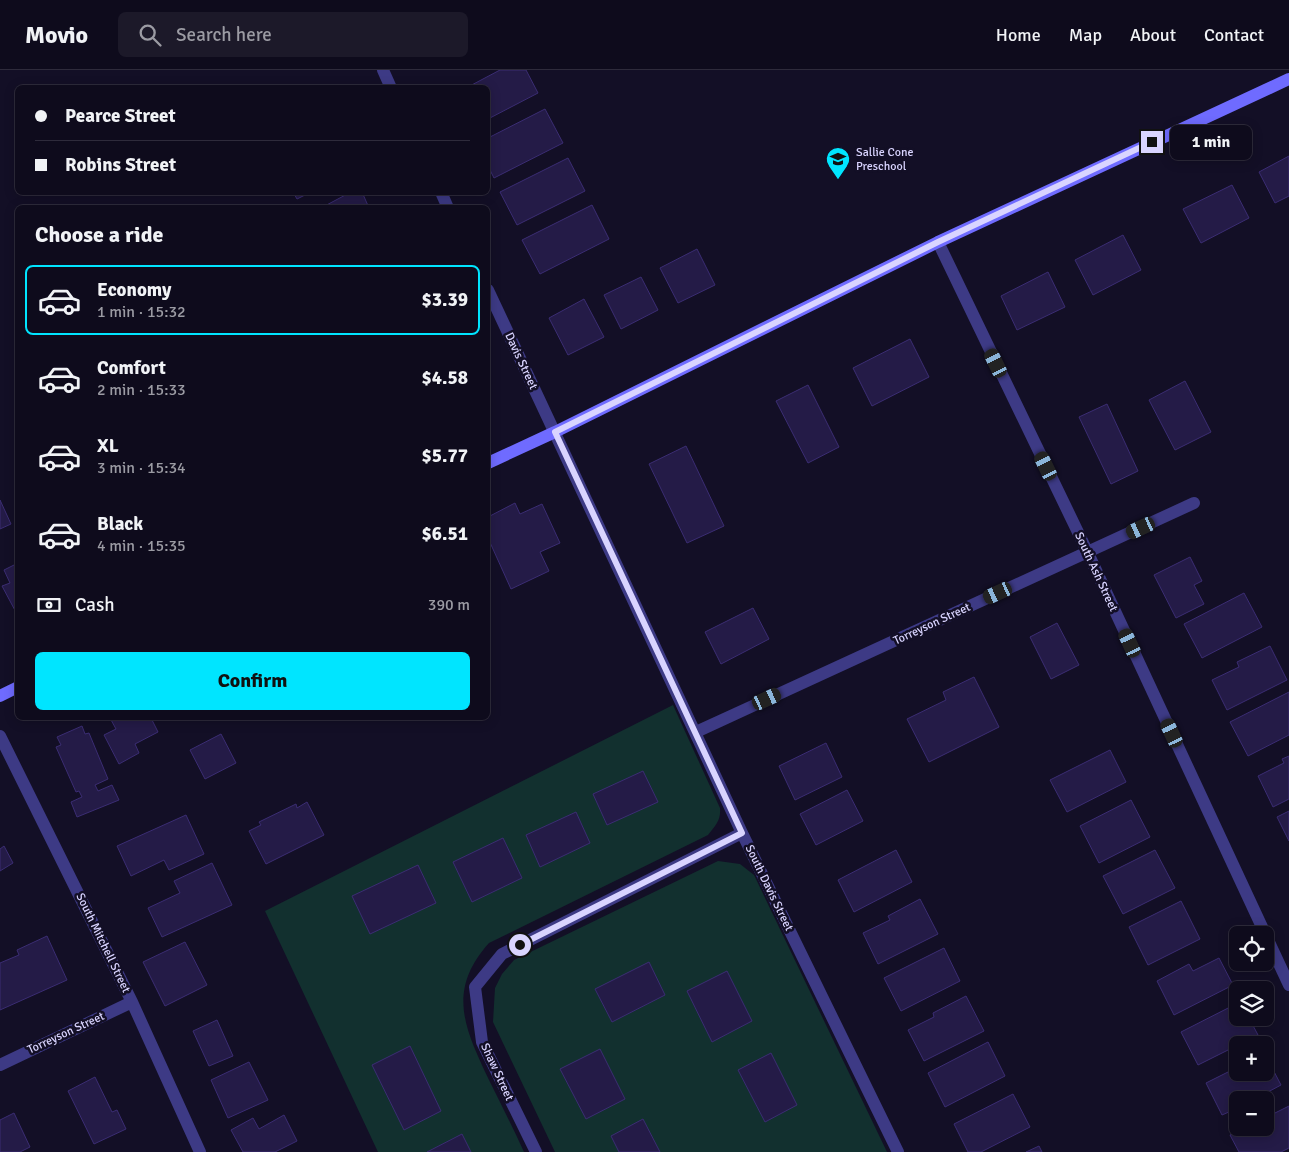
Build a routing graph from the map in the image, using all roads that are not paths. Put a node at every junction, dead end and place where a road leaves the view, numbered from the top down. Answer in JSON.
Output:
{"nodes":[{"id":1,"x":383,"y":70,"type":"edge"},
{"id":2,"x":1289,"y":79,"type":"edge"},
{"id":3,"x":390,"y":85,"type":"edge"},
{"id":4,"x":938,"y":242,"type":"junction"},
{"id":5,"x":490,"y":294,"type":"edge"},
{"id":6,"x":555,"y":432,"type":"junction"},
{"id":7,"x":490,"y":461,"type":"edge"},
{"id":8,"x":1194,"y":503,"type":"dead end"},
{"id":9,"x":1088,"y":552,"type":"junction"},
{"id":10,"x":15,"y":688,"type":"edge"},
{"id":11,"x":0,"y":696,"type":"edge"},
{"id":12,"x":696,"y":732,"type":"junction"},
{"id":13,"x":0,"y":736,"type":"edge"},
{"id":14,"x":742,"y":833,"type":"junction"},
{"id":15,"x":1289,"y":985,"type":"edge"},
{"id":16,"x":132,"y":1002,"type":"junction"},
{"id":17,"x":0,"y":1065,"type":"edge"},
{"id":18,"x":200,"y":1152,"type":"edge"},
{"id":19,"x":536,"y":1152,"type":"edge"},
{"id":20,"x":898,"y":1152,"type":"edge"}],
"edges":[{"from":1,"to":3,"type":"street"},
{"from":2,"to":4,"type":"street"},
{"from":4,"to":6,"type":"street"},
{"from":4,"to":9,"type":"street","name":"South Ash Street"},
{"from":5,"to":6,"type":"street","name":"Davis Street"},
{"from":6,"to":7,"type":"street"},
{"from":6,"to":12,"type":"street","name":"South Davis Street"},
{"from":8,"to":9,"type":"street","name":"Torreyson Street"},
{"from":9,"to":12,"type":"street","name":"Torreyson Street"},
{"from":9,"to":15,"type":"street","name":"South Ash Street"},
{"from":10,"to":11,"type":"street"},
{"from":12,"to":14,"type":"street","name":"South Davis Street"},
{"from":13,"to":16,"type":"street","name":"South Mitchell Street"},
{"from":14,"to":19,"type":"street","name":"Shaw Street"},
{"from":14,"to":20,"type":"street","name":"South Davis Street"},
{"from":16,"to":17,"type":"street","name":"Torreyson Street"},
{"from":16,"to":18,"type":"street","name":"South Mitchell Street"}]}
